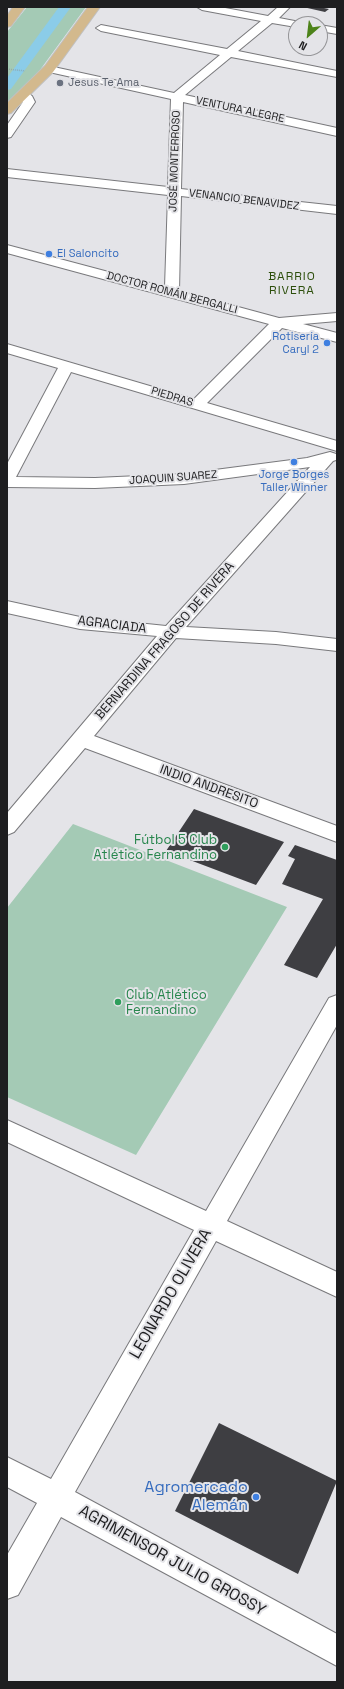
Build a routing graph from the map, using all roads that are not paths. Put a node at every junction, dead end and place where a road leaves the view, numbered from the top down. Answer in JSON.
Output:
{"nodes":[{"id":1,"x":19,"y":7,"type":"edge"},
{"id":2,"x":94,"y":7,"type":"edge"},
{"id":3,"x":202,"y":7,"type":"edge"},
{"id":4,"x":285,"y":7,"type":"edge"},
{"id":5,"x":270,"y":19,"type":"junction"},
{"id":6,"x":288,"y":22,"type":"edge"},
{"id":7,"x":7,"y":24,"type":"edge"},
{"id":8,"x":101,"y":28,"type":"dead end"},
{"id":9,"x":228,"y":53,"type":"junction"},
{"id":10,"x":49,"y":69,"type":"junction"},
{"id":11,"x":337,"y":74,"type":"edge"},
{"id":12,"x":24,"y":94,"type":"junction"},
{"id":13,"x":177,"y":96,"type":"junction"},
{"id":14,"x":7,"y":110,"type":"edge"},
{"id":15,"x":337,"y":132,"type":"edge"},
{"id":16,"x":7,"y":134,"type":"edge"},
{"id":17,"x":7,"y":173,"type":"edge"},
{"id":18,"x":174,"y":192,"type":"junction"},
{"id":19,"x":337,"y":210,"type":"edge"},
{"id":20,"x":7,"y":248,"type":"edge"},
{"id":21,"x":172,"y":293,"type":"junction"},
{"id":22,"x":337,"y":317,"type":"edge"},
{"id":23,"x":278,"y":322,"type":"junction"},
{"id":24,"x":337,"y":338,"type":"edge"},
{"id":25,"x":7,"y":348,"type":"edge"},
{"id":26,"x":67,"y":365,"type":"junction"},
{"id":27,"x":197,"y":404,"type":"junction"},
{"id":28,"x":334,"y":453,"type":"edge"},
{"id":29,"x":7,"y":481,"type":"edge"},
{"id":30,"x":7,"y":607,"type":"edge"},
{"id":31,"x":171,"y":632,"type":"junction"},
{"id":32,"x":337,"y":645,"type":"edge"},
{"id":33,"x":81,"y":739,"type":"junction"},
{"id":34,"x":7,"y":827,"type":"edge"},
{"id":35,"x":337,"y":834,"type":"edge"},
{"id":36,"x":337,"y":1004,"type":"edge"},
{"id":37,"x":7,"y":1130,"type":"edge"},
{"id":38,"x":210,"y":1225,"type":"junction"},
{"id":39,"x":337,"y":1285,"type":"edge"},
{"id":40,"x":7,"y":1471,"type":"edge"},
{"id":41,"x":55,"y":1497,"type":"junction"},
{"id":42,"x":7,"y":1584,"type":"edge"},
{"id":43,"x":337,"y":1651,"type":"edge"}],
"edges":[{"from":1,"to":7,"type":"main road"},
{"from":2,"to":10,"type":"main road"},
{"from":3,"to":5,"type":"street"},
{"from":4,"to":5,"type":"street","name":"JOSÉ MONTERROSO"},
{"from":5,"to":6,"type":"street"},
{"from":5,"to":9,"type":"street","name":"JOSÉ MONTERROSO"},
{"from":8,"to":9,"type":"street"},
{"from":9,"to":11,"type":"street"},
{"from":9,"to":13,"type":"street","name":"JOSÉ MONTERROSO"},
{"from":10,"to":12,"type":"main road"},
{"from":10,"to":13,"type":"street","name":"VENTURA ALEGRE"},
{"from":12,"to":14,"type":"main road"},
{"from":12,"to":16,"type":"street"},
{"from":13,"to":15,"type":"street","name":"VENTURA ALEGRE"},
{"from":13,"to":18,"type":"street","name":"JOSÉ MONTERROSO"},
{"from":17,"to":18,"type":"street","name":"VENANCIO BENAVIDEZ"},
{"from":18,"to":19,"type":"street","name":"VENANCIO BENAVIDEZ"},
{"from":18,"to":21,"type":"street","name":"JOSÉ MONTERROSO"},
{"from":20,"to":21,"type":"street","name":"DOCTOR ROMÁN BERGALLI"},
{"from":21,"to":23,"type":"street","name":"DOCTOR ROMÁN BERGALLI"},
{"from":22,"to":23,"type":"street"},
{"from":23,"to":24,"type":"street","name":"DOCTOR ROMÁN BERGALLI"},
{"from":23,"to":27,"type":"street"},
{"from":25,"to":26,"type":"street","name":"PIEDRAS"},
{"from":26,"to":27,"type":"street","name":"PIEDRAS"},
{"from":26,"to":29,"type":"street"},
{"from":27,"to":28,"type":"street","name":"PIEDRAS"},
{"from":28,"to":29,"type":"street","name":"JOAQUIN SUAREZ"},
{"from":28,"to":31,"type":"street","name":"BERNARDINA FRAGOSO DE RIVERA"},
{"from":30,"to":31,"type":"street","name":"AGRACIADA"},
{"from":31,"to":32,"type":"street","name":"AGRACIADA"},
{"from":31,"to":33,"type":"street","name":"BERNARDINA FRAGOSO DE RIVERA"},
{"from":33,"to":34,"type":"street","name":"BERNARDINA FRAGOSO DE RIVERA"},
{"from":33,"to":35,"type":"street","name":"INDIO ANDRESITO"},
{"from":36,"to":38,"type":"street","name":"LEONARDO OLIVERA"},
{"from":37,"to":38,"type":"street"},
{"from":38,"to":39,"type":"street"},
{"from":38,"to":41,"type":"street","name":"LEONARDO OLIVERA"},
{"from":40,"to":41,"type":"street","name":"AGRIMENSOR JULIO GROSSY"},
{"from":41,"to":42,"type":"street","name":"LEONARDO OLIVERA"},
{"from":41,"to":43,"type":"street","name":"AGRIMENSOR JULIO GROSSY"}]}
